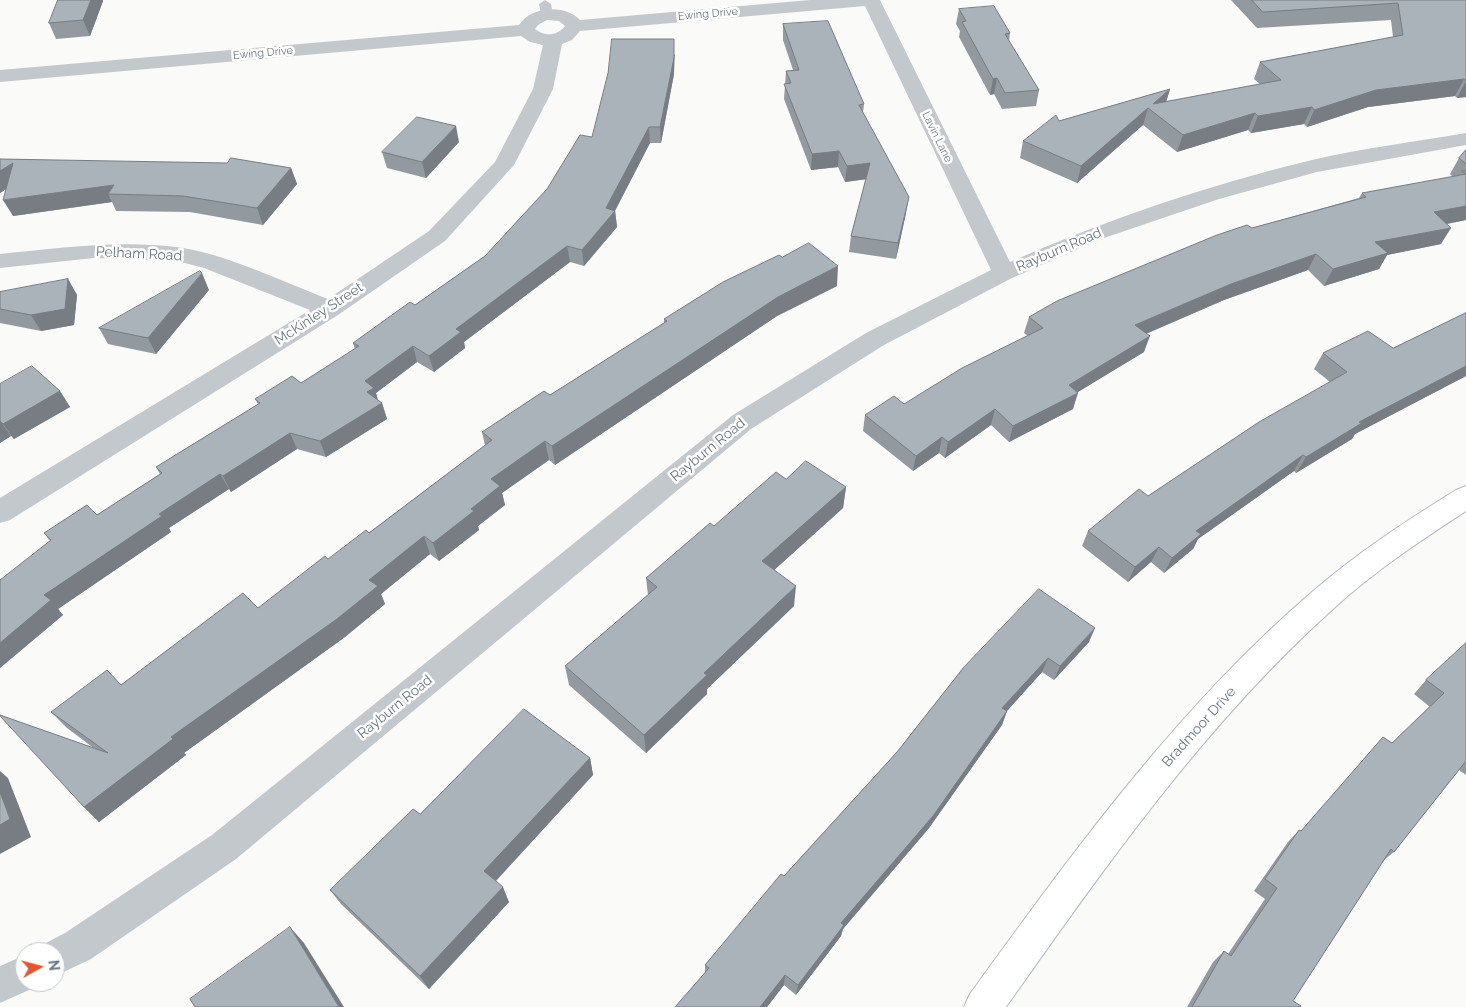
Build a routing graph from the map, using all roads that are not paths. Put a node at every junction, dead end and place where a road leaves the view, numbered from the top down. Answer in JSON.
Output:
{"nodes":[{"id":1,"x":871,"y":0,"type":"edge"},
{"id":2,"x":574,"y":26,"type":"junction"},
{"id":3,"x":526,"y":30,"type":"junction"},
{"id":4,"x":553,"y":40,"type":"junction"},
{"id":5,"x":0,"y":76,"type":"edge"},
{"id":6,"x":1466,"y":139,"type":"edge"},
{"id":7,"x":0,"y":261,"type":"edge"},
{"id":8,"x":1004,"y":273,"type":"junction"},
{"id":9,"x":330,"y":309,"type":"junction"},
{"id":10,"x":1466,"y":497,"type":"edge"},
{"id":11,"x":0,"y":512,"type":"edge"},
{"id":12,"x":65,"y":953,"type":"edge"},
{"id":13,"x":15,"y":978,"type":"edge"},
{"id":14,"x":0,"y":985,"type":"edge"},
{"id":15,"x":982,"y":1007,"type":"edge"}],
"edges":[{"from":1,"to":2,"type":"street","name":"Ewing Drive"},
{"from":1,"to":8,"type":"street","name":"Lavin Lane"},
{"from":2,"to":3,"type":"street"},
{"from":2,"to":4,"type":"street"},
{"from":3,"to":4,"type":"street"},
{"from":3,"to":5,"type":"street","name":"Ewing Drive"},
{"from":4,"to":9,"type":"street","name":"McKinley Street"},
{"from":6,"to":8,"type":"street","name":"Rayburn Road"},
{"from":7,"to":9,"type":"street","name":"Pelham Road"},
{"from":8,"to":12,"type":"street","name":"Rayburn Road"},
{"from":9,"to":11,"type":"street","name":"McKinley Street"},
{"from":10,"to":15,"type":"street","name":"Bradmoor Drive"},
{"from":13,"to":14,"type":"street"}]}
